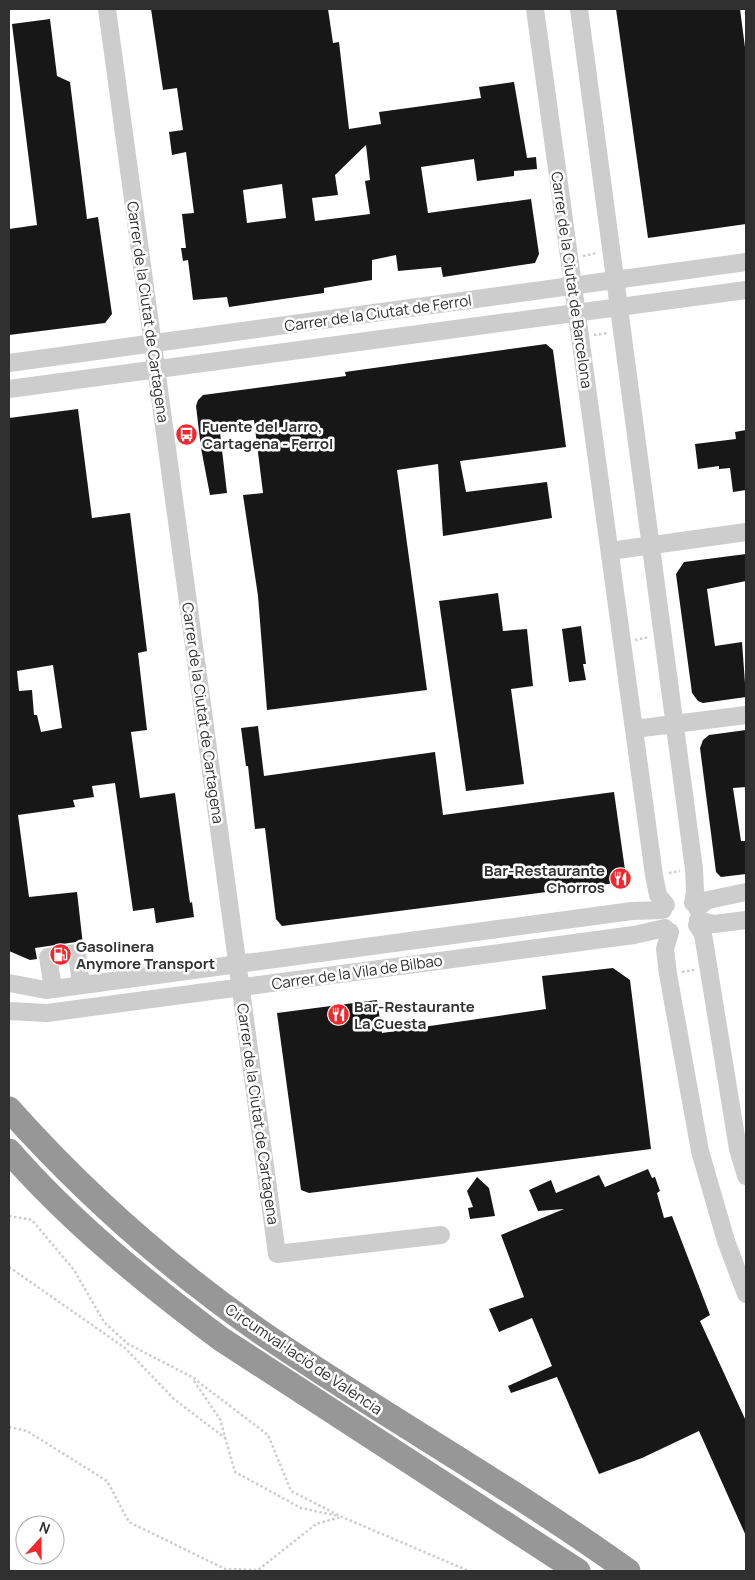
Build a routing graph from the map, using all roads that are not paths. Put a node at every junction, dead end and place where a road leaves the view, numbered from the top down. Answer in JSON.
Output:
{"nodes":[{"id":1,"x":107,"y":9,"type":"edge"},
{"id":2,"x":535,"y":9,"type":"edge"},
{"id":3,"x":578,"y":9,"type":"edge"},
{"id":4,"x":746,"y":262,"type":"edge"},
{"id":5,"x":615,"y":280,"type":"junction"},
{"id":6,"x":573,"y":286,"type":"junction"},
{"id":7,"x":746,"y":290,"type":"edge"},
{"id":8,"x":619,"y":307,"type":"junction"},
{"id":9,"x":577,"y":312,"type":"junction"},
{"id":10,"x":153,"y":344,"type":"junction"},
{"id":11,"x":9,"y":363,"type":"edge"},
{"id":12,"x":156,"y":369,"type":"junction"},
{"id":13,"x":9,"y":389,"type":"edge"},
{"id":14,"x":746,"y":532,"type":"edge"},
{"id":15,"x":651,"y":546,"type":"junction"},
{"id":16,"x":610,"y":551,"type":"junction"},
{"id":17,"x":746,"y":715,"type":"edge"},
{"id":18,"x":675,"y":724,"type":"junction"},
{"id":19,"x":634,"y":729,"type":"junction"},
{"id":20,"x":746,"y":892,"type":"edge"},
{"id":21,"x":664,"y":908,"type":"junction"},
{"id":22,"x":696,"y":914,"type":"junction"},
{"id":23,"x":746,"y":920,"type":"edge"},
{"id":24,"x":668,"y":930,"type":"junction"},
{"id":25,"x":238,"y":963,"type":"junction"},
{"id":26,"x":9,"y":982,"type":"edge"},
{"id":27,"x":81,"y":985,"type":"junction"},
{"id":28,"x":241,"y":988,"type":"junction"},
{"id":29,"x":49,"y":990,"type":"junction"},
{"id":30,"x":9,"y":1011,"type":"edge"},
{"id":31,"x":9,"y":1109,"type":"edge"},
{"id":32,"x":9,"y":1151,"type":"edge"},
{"id":33,"x":746,"y":1176,"type":"edge"},
{"id":34,"x":441,"y":1235,"type":"dead end"},
{"id":35,"x":746,"y":1294,"type":"edge"},
{"id":36,"x":578,"y":1571,"type":"edge"},
{"id":37,"x":628,"y":1571,"type":"edge"}],
"edges":[{"from":1,"to":10,"type":"street","name":"Carrer de la Ciutat de Cartagena"},
{"from":2,"to":6,"type":"street","name":"Carrer de la Ciutat de Barcelona"},
{"from":3,"to":5,"type":"street"},
{"from":4,"to":5,"type":"street","name":"Carrer de la Ciutat de Ferrol"},
{"from":5,"to":6,"type":"street","name":"Carrer de la Ciutat de Ferrol"},
{"from":5,"to":8,"type":"street"},
{"from":6,"to":9,"type":"street","name":"Carrer de la Ciutat de Barcelona"},
{"from":6,"to":10,"type":"street","name":"Carrer de la Ciutat de Ferrol"},
{"from":7,"to":8,"type":"street","name":"Carrer de la Ciutat de Ferrol"},
{"from":8,"to":9,"type":"street","name":"Carrer de la Ciutat de Ferrol"},
{"from":8,"to":15,"type":"street"},
{"from":9,"to":12,"type":"street","name":"Carrer de la Ciutat de Ferrol"},
{"from":9,"to":16,"type":"street","name":"Carrer de la Ciutat de Barcelona"},
{"from":10,"to":11,"type":"street","name":"Carrer de la Ciutat de Ferrol"},
{"from":10,"to":12,"type":"street","name":"Carrer de la Ciutat de Cartagena"},
{"from":12,"to":13,"type":"street","name":"Carrer de la Ciutat de Ferrol"},
{"from":12,"to":25,"type":"street","name":"Carrer de la Ciutat de Cartagena"},
{"from":14,"to":15,"type":"street"},
{"from":15,"to":16,"type":"street"},
{"from":15,"to":18,"type":"street"},
{"from":16,"to":19,"type":"street","name":"Carrer de la Ciutat de Barcelona"},
{"from":17,"to":18,"type":"street"},
{"from":18,"to":19,"type":"street"},
{"from":18,"to":22,"type":"street"},
{"from":19,"to":21,"type":"street","name":"Carrer de la Ciutat de Barcelona"},
{"from":20,"to":22,"type":"street"},
{"from":21,"to":22,"type":"street"},
{"from":21,"to":24,"type":"street"},
{"from":21,"to":25,"type":"street","name":"Carrer de la Vila de Bilbao"},
{"from":22,"to":23,"type":"street"},
{"from":22,"to":24,"type":"street"},
{"from":22,"to":33,"type":"street"},
{"from":24,"to":28,"type":"street","name":"Carrer de la Vila de Bilbao"},
{"from":24,"to":35,"type":"street"},
{"from":25,"to":27,"type":"street","name":"Carrer de la Vila de Bilbao"},
{"from":25,"to":28,"type":"street","name":"Carrer de la Ciutat de Cartagena"},
{"from":26,"to":29,"type":"street"},
{"from":27,"to":29,"type":"street","name":"Carrer de la Vila de Bilbao"},
{"from":27,"to":29,"type":"street"},
{"from":28,"to":30,"type":"street","name":"Carrer de la Vila de Bilbao"},
{"from":28,"to":34,"type":"street","name":"Carrer de la Ciutat de Cartagena"},
{"from":31,"to":37,"type":"highway","name":"Circumval·lació de València"},
{"from":32,"to":36,"type":"highway","name":"Circumval·lació de València"}]}
